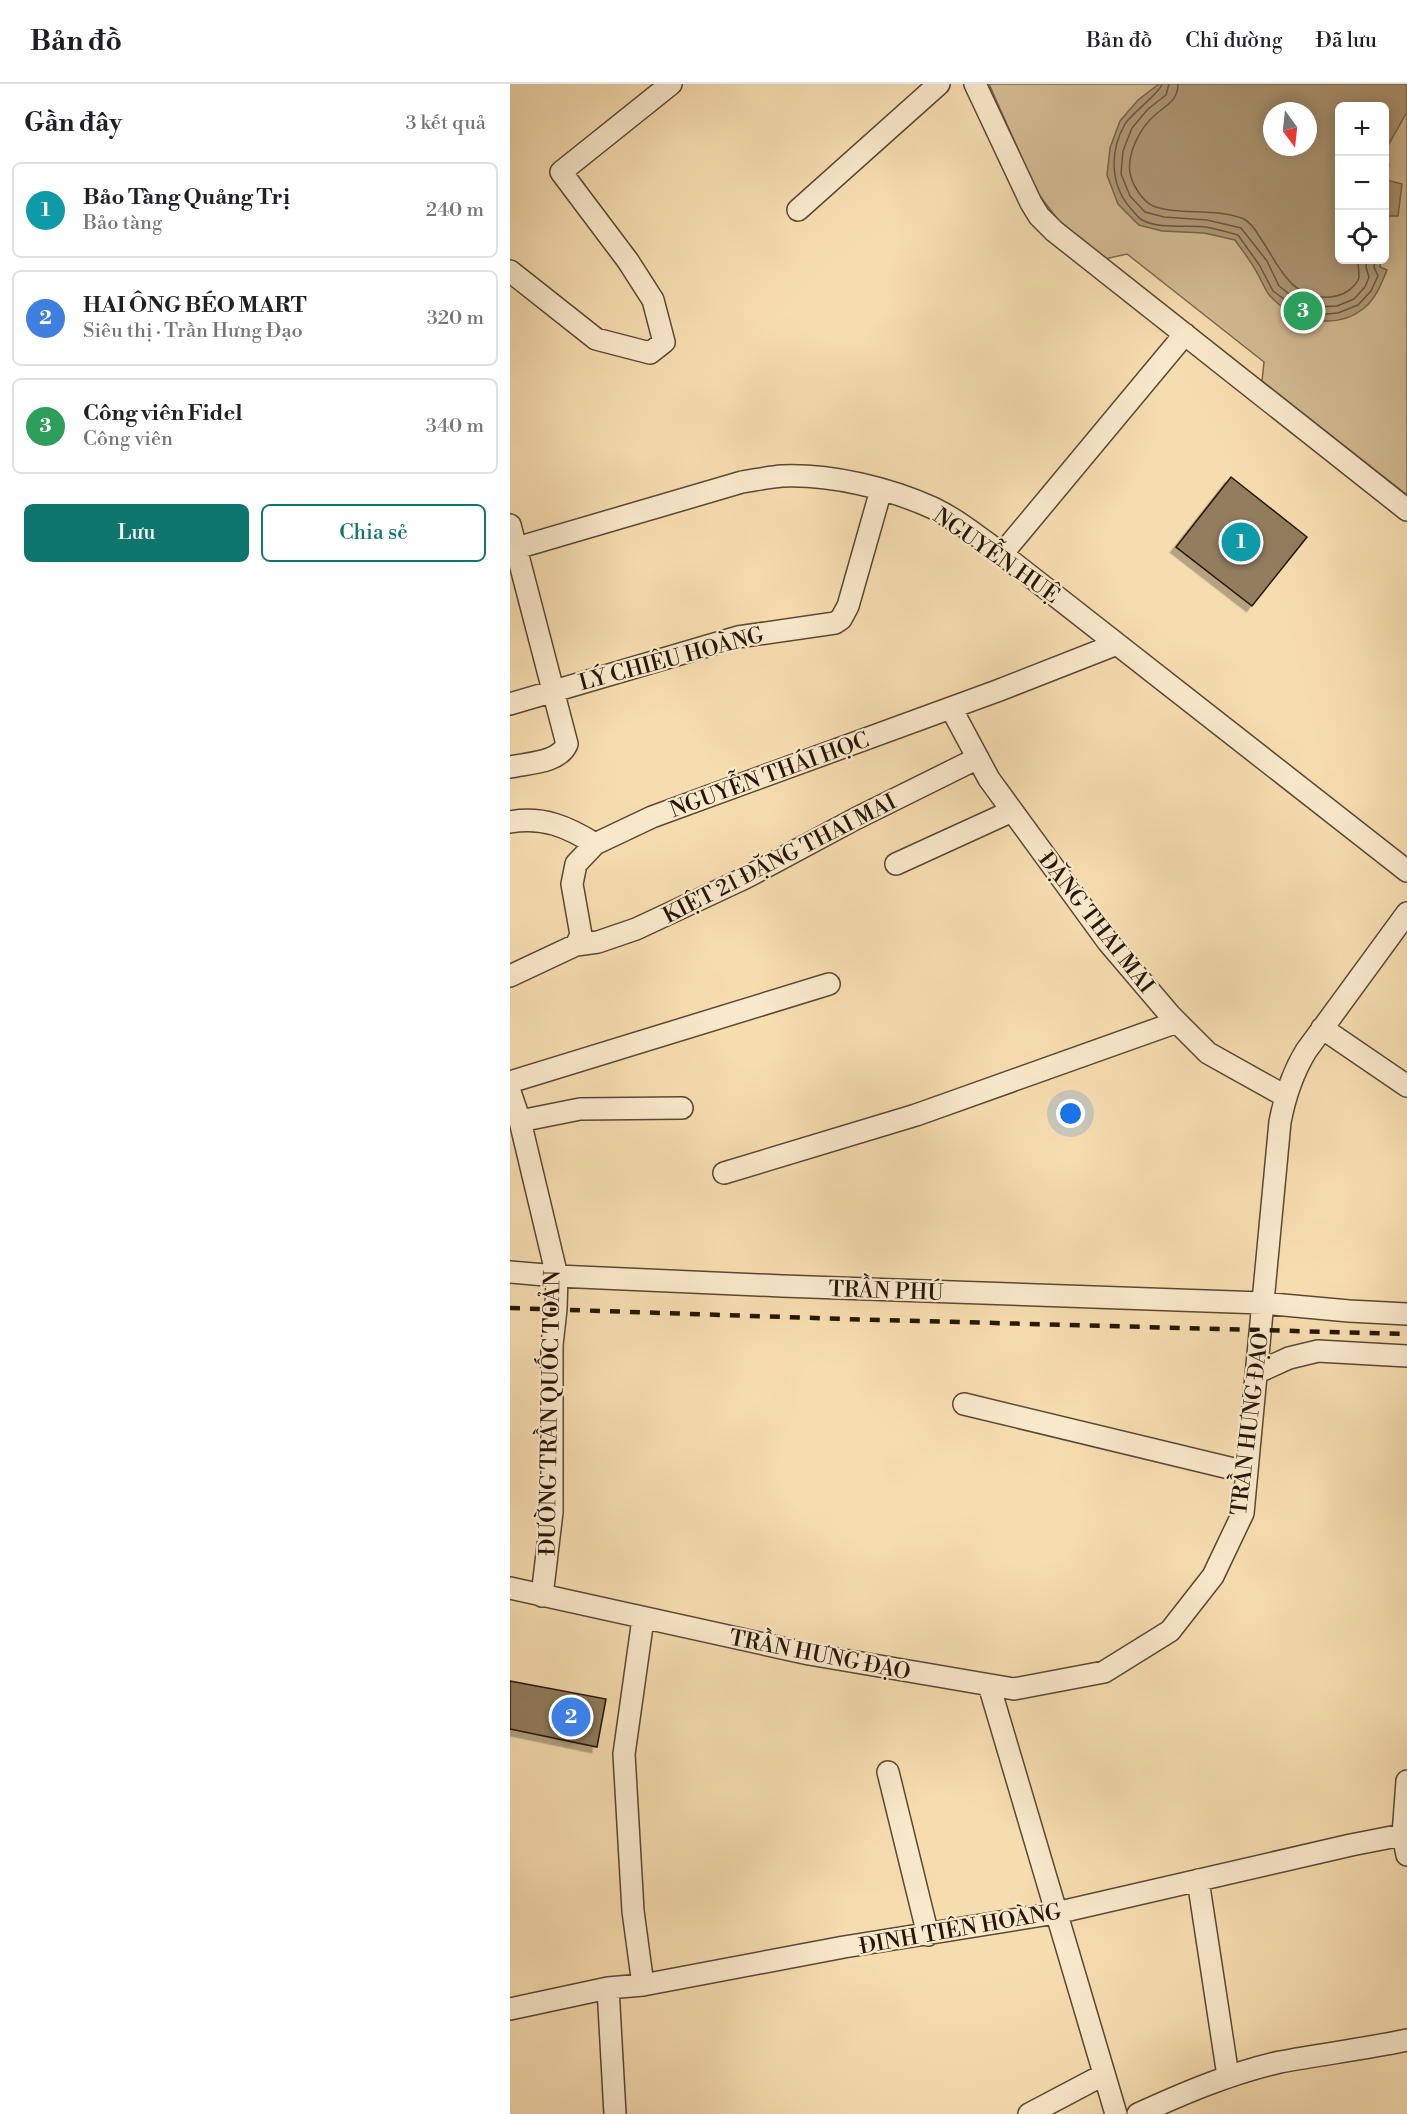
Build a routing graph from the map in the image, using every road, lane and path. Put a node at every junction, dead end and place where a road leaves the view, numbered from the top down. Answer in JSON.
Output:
{"nodes":[{"id":1,"x":671,"y":84,"type":"edge"},
{"id":2,"x":939,"y":84,"type":"edge"},
{"id":3,"x":975,"y":84,"type":"edge"},
{"id":4,"x":798,"y":210,"type":"dead end"},
{"id":5,"x":510,"y":271,"type":"edge"},
{"id":6,"x":1185,"y":334,"type":"junction"},
{"id":7,"x":880,"y":490,"type":"junction"},
{"id":8,"x":1407,"y":510,"type":"edge"},
{"id":9,"x":510,"y":525,"type":"edge"},
{"id":10,"x":512,"y":550,"type":"edge"},
{"id":11,"x":1002,"y":554,"type":"junction"},
{"id":12,"x":1117,"y":644,"type":"junction"},
{"id":13,"x":552,"y":691,"type":"junction"},
{"id":14,"x":510,"y":704,"type":"edge"},
{"id":15,"x":951,"y":708,"type":"junction"},
{"id":16,"x":978,"y":758,"type":"junction"},
{"id":17,"x":510,"y":767,"type":"edge"},
{"id":18,"x":1012,"y":811,"type":"junction"},
{"id":19,"x":510,"y":822,"type":"edge"},
{"id":20,"x":596,"y":844,"type":"junction"},
{"id":21,"x":896,"y":864,"type":"dead end"},
{"id":22,"x":1407,"y":871,"type":"edge"},
{"id":23,"x":1407,"y":913,"type":"edge"},
{"id":24,"x":1400,"y":938,"type":"edge"},
{"id":25,"x":576,"y":945,"type":"junction"},
{"id":26,"x":510,"y":976,"type":"edge"},
{"id":27,"x":829,"y":984,"type":"dead end"},
{"id":28,"x":1177,"y":1022,"type":"junction"},
{"id":29,"x":1322,"y":1028,"type":"junction"},
{"id":30,"x":510,"y":1082,"type":"edge"},
{"id":31,"x":1407,"y":1086,"type":"edge"},
{"id":32,"x":510,"y":1092,"type":"edge"},
{"id":33,"x":1285,"y":1096,"type":"junction"},
{"id":34,"x":682,"y":1108,"type":"dead end"},
{"id":35,"x":520,"y":1121,"type":"junction"},
{"id":36,"x":724,"y":1173,"type":"dead end"},
{"id":37,"x":510,"y":1272,"type":"edge"},
{"id":38,"x":557,"y":1276,"type":"junction"},
{"id":39,"x":1262,"y":1303,"type":"junction"},
{"id":40,"x":1407,"y":1314,"type":"edge"},
{"id":41,"x":1407,"y":1356,"type":"edge"},
{"id":42,"x":1256,"y":1373,"type":"junction"},
{"id":43,"x":964,"y":1404,"type":"dead end"},
{"id":44,"x":1246,"y":1472,"type":"junction"},
{"id":45,"x":510,"y":1588,"type":"edge"},
{"id":46,"x":542,"y":1596,"type":"junction"},
{"id":47,"x":643,"y":1619,"type":"junction"},
{"id":48,"x":989,"y":1685,"type":"junction"},
{"id":49,"x":888,"y":1772,"type":"dead end"},
{"id":50,"x":1407,"y":1781,"type":"edge"},
{"id":51,"x":1406,"y":1841,"type":"edge"},
{"id":52,"x":1198,"y":1880,"type":"junction"},
{"id":53,"x":1056,"y":1912,"type":"junction"},
{"id":54,"x":928,"y":1935,"type":"junction"},
{"id":55,"x":643,"y":1985,"type":"junction"},
{"id":56,"x":608,"y":1988,"type":"junction"},
{"id":57,"x":510,"y":2009,"type":"edge"},
{"id":58,"x":1407,"y":2040,"type":"edge"},
{"id":59,"x":1103,"y":2075,"type":"junction"},
{"id":60,"x":1228,"y":2076,"type":"junction"},
{"id":61,"x":615,"y":2114,"type":"edge"},
{"id":62,"x":1029,"y":2114,"type":"edge"},
{"id":63,"x":1116,"y":2114,"type":"edge"},
{"id":64,"x":1138,"y":2114,"type":"edge"}],
"edges":[{"from":1,"to":5,"type":"street"},
{"from":2,"to":4,"type":"street"},
{"from":3,"to":6,"type":"street"},
{"from":6,"to":8,"type":"street"},
{"from":6,"to":11,"type":"street"},
{"from":7,"to":10,"type":"street","name":"NGUYỄN HUỆ"},
{"from":7,"to":11,"type":"street","name":"NGUYỄN HUỆ"},
{"from":7,"to":13,"type":"street","name":"LÝ CHIÊU HOÀNG"},
{"from":9,"to":10,"type":"street"},
{"from":10,"to":13,"type":"street"},
{"from":11,"to":12,"type":"street","name":"NGUYỄN HUỆ"},
{"from":12,"to":15,"type":"street","name":"NGUYỄN THÁI HỌC"},
{"from":12,"to":22,"type":"street","name":"NGUYỄN HUỆ"},
{"from":13,"to":14,"type":"street","name":"LÝ CHIÊU HOÀNG"},
{"from":13,"to":17,"type":"street"},
{"from":15,"to":16,"type":"street","name":"ĐẶNG THAI MAI"},
{"from":15,"to":20,"type":"street","name":"NGUYỄN THÁI HỌC"},
{"from":16,"to":18,"type":"street","name":"ĐẶNG THAI MAI"},
{"from":16,"to":25,"type":"street","name":"KIỆT 21 ĐẶNG THAI MAI"},
{"from":18,"to":21,"type":"street"},
{"from":18,"to":28,"type":"street","name":"ĐẶNG THAI MAI"},
{"from":19,"to":20,"type":"street"},
{"from":20,"to":25,"type":"street","name":"NGUYỄN THÁI HỌC"},
{"from":23,"to":24,"type":"street","name":"TRẦN HƯNG ĐẠO"},
{"from":24,"to":29,"type":"street","name":"TRẦN HƯNG ĐẠO"},
{"from":25,"to":26,"type":"street"},
{"from":27,"to":30,"type":"street"},
{"from":28,"to":33,"type":"street","name":"ĐẶNG THAI MAI"},
{"from":28,"to":36,"type":"street"},
{"from":29,"to":31,"type":"street"},
{"from":29,"to":33,"type":"street","name":"TRẦN HƯNG ĐẠO"},
{"from":32,"to":35,"type":"street","name":"ĐƯỜNG TRẦN QUỐC TOẢN"},
{"from":33,"to":39,"type":"street","name":"TRẦN HƯNG ĐẠO"},
{"from":34,"to":35,"type":"street"},
{"from":35,"to":38,"type":"street","name":"ĐƯỜNG TRẦN QUỐC TOẢN"},
{"from":37,"to":38,"type":"street","name":"TRẦN PHÚ"},
{"from":38,"to":39,"type":"street","name":"TRẦN PHÚ"},
{"from":38,"to":46,"type":"street","name":"ĐƯỜNG TRẦN QUỐC TOẢN"},
{"from":39,"to":40,"type":"street","name":"TRẦN PHÚ"},
{"from":39,"to":42,"type":"street","name":"TRẦN HƯNG ĐẠO"},
{"from":41,"to":42,"type":"street"},
{"from":42,"to":44,"type":"street","name":"TRẦN HƯNG ĐẠO"},
{"from":43,"to":44,"type":"street"},
{"from":44,"to":48,"type":"street","name":"TRẦN HƯNG ĐẠO"},
{"from":45,"to":46,"type":"street","name":"TRẦN HƯNG ĐẠO"},
{"from":46,"to":47,"type":"street","name":"TRẦN HƯNG ĐẠO"},
{"from":47,"to":48,"type":"street","name":"TRẦN HƯNG ĐẠO"},
{"from":47,"to":55,"type":"street"},
{"from":48,"to":53,"type":"street"},
{"from":49,"to":54,"type":"street"},
{"from":50,"to":51,"type":"street"},
{"from":51,"to":52,"type":"street","name":"ĐINH TIÊN HOÀNG"},
{"from":52,"to":53,"type":"street","name":"ĐINH TIÊN HOÀNG"},
{"from":52,"to":60,"type":"street"},
{"from":53,"to":54,"type":"street","name":"ĐINH TIÊN HOÀNG"},
{"from":53,"to":59,"type":"street"},
{"from":54,"to":55,"type":"street","name":"ĐINH TIÊN HOÀNG"},
{"from":55,"to":56,"type":"street","name":"ĐINH TIÊN HOÀNG"},
{"from":56,"to":57,"type":"street","name":"ĐINH TIÊN HOÀNG"},
{"from":56,"to":61,"type":"street"},
{"from":58,"to":60,"type":"street"},
{"from":59,"to":62,"type":"street"},
{"from":59,"to":63,"type":"street"},
{"from":60,"to":64,"type":"street"}]}
